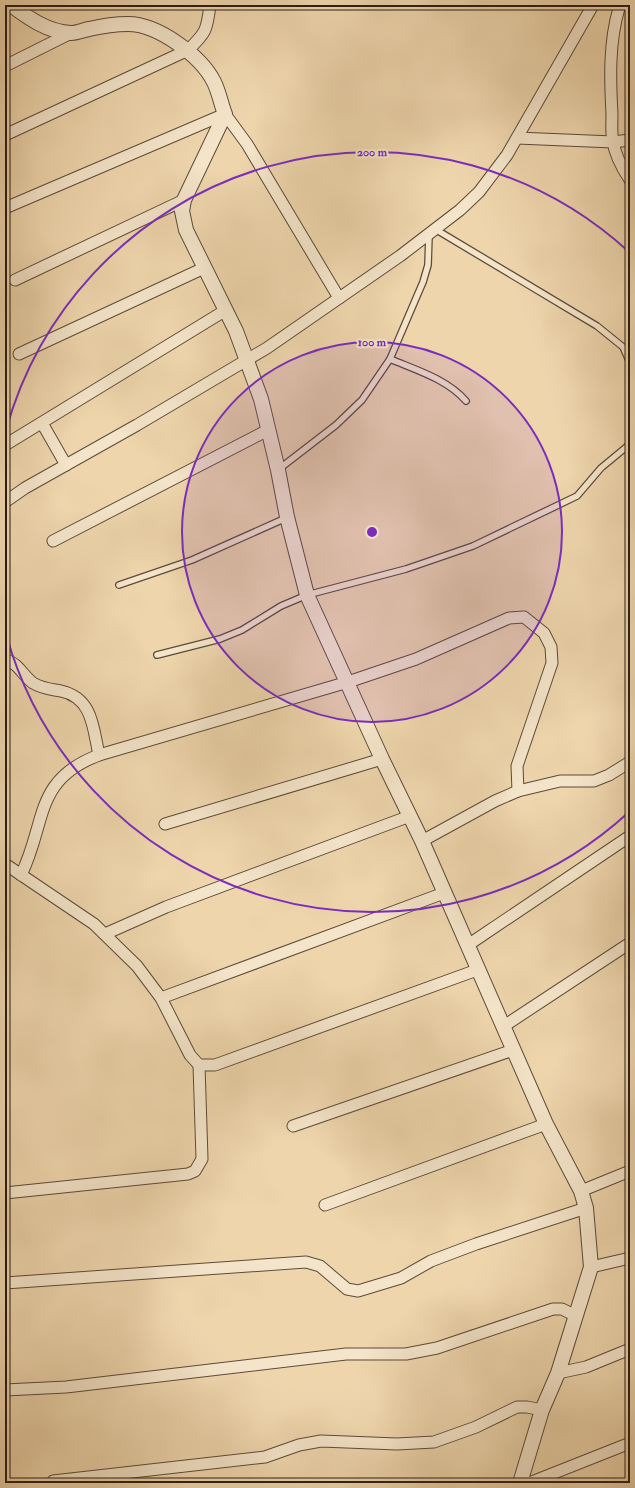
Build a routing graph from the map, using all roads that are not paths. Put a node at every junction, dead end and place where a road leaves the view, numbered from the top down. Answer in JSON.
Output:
{"nodes":[{"id":1,"x":11,"y":5,"type":"edge"},
{"id":2,"x":210,"y":5,"type":"edge"},
{"id":3,"x":593,"y":5,"type":"edge"},
{"id":4,"x":619,"y":6,"type":"edge"},
{"id":5,"x":71,"y":33,"type":"junction"},
{"id":6,"x":188,"y":50,"type":"junction"},
{"id":7,"x":5,"y":66,"type":"edge"},
{"id":8,"x":225,"y":114,"type":"junction"},
{"id":9,"x":5,"y":135,"type":"edge"},
{"id":10,"x":517,"y":138,"type":"junction"},
{"id":11,"x":630,"y":140,"type":"edge"},
{"id":12,"x":613,"y":142,"type":"junction"},
{"id":13,"x":630,"y":180,"type":"edge"},
{"id":14,"x":184,"y":200,"type":"junction"},
{"id":15,"x":5,"y":208,"type":"edge"},
{"id":16,"x":432,"y":232,"type":"junction"},
{"id":17,"x":204,"y":268,"type":"junction"},
{"id":18,"x":15,"y":280,"type":"dead end"},
{"id":19,"x":339,"y":298,"type":"junction"},
{"id":20,"x":226,"y":310,"type":"junction"},
{"id":21,"x":19,"y":354,"type":"dead end"},
{"id":22,"x":390,"y":359,"type":"junction"},
{"id":23,"x":247,"y":360,"type":"junction"},
{"id":24,"x":630,"y":363,"type":"edge"},
{"id":25,"x":466,"y":401,"type":"dead end"},
{"id":26,"x":42,"y":423,"type":"junction"},
{"id":27,"x":268,"y":430,"type":"junction"},
{"id":28,"x":630,"y":444,"type":"edge"},
{"id":29,"x":5,"y":445,"type":"edge"},
{"id":30,"x":66,"y":465,"type":"junction"},
{"id":31,"x":278,"y":470,"type":"junction"},
{"id":32,"x":5,"y":502,"type":"edge"},
{"id":33,"x":287,"y":517,"type":"junction"},
{"id":34,"x":53,"y":541,"type":"dead end"},
{"id":35,"x":119,"y":585,"type":"dead end"},
{"id":36,"x":307,"y":595,"type":"junction"},
{"id":37,"x":157,"y":655,"type":"dead end"},
{"id":38,"x":5,"y":660,"type":"edge"},
{"id":39,"x":348,"y":682,"type":"junction"},
{"id":40,"x":99,"y":754,"type":"junction"},
{"id":41,"x":382,"y":759,"type":"junction"},
{"id":42,"x":630,"y":762,"type":"edge"},
{"id":43,"x":518,"y":791,"type":"junction"},
{"id":44,"x":410,"y":816,"type":"junction"},
{"id":45,"x":165,"y":824,"type":"dead end"},
{"id":46,"x":630,"y":836,"type":"edge"},
{"id":47,"x":422,"y":841,"type":"junction"},
{"id":48,"x":5,"y":864,"type":"edge"},
{"id":49,"x":21,"y":875,"type":"junction"},
{"id":50,"x":444,"y":893,"type":"junction"},
{"id":51,"x":105,"y":934,"type":"junction"},
{"id":52,"x":630,"y":943,"type":"edge"},
{"id":53,"x":468,"y":945,"type":"junction"},
{"id":54,"x":477,"y":970,"type":"junction"},
{"id":55,"x":161,"y":998,"type":"junction"},
{"id":56,"x":504,"y":1026,"type":"junction"},
{"id":57,"x":513,"y":1050,"type":"junction"},
{"id":58,"x":199,"y":1065,"type":"junction"},
{"id":59,"x":546,"y":1124,"type":"junction"},
{"id":60,"x":293,"y":1126,"type":"dead end"},
{"id":61,"x":630,"y":1171,"type":"edge"},
{"id":62,"x":581,"y":1191,"type":"junction"},
{"id":63,"x":5,"y":1193,"type":"edge"},
{"id":64,"x":325,"y":1205,"type":"dead end"},
{"id":65,"x":586,"y":1208,"type":"junction"},
{"id":66,"x":630,"y":1258,"type":"edge"},
{"id":67,"x":591,"y":1267,"type":"junction"},
{"id":68,"x":5,"y":1282,"type":"edge"},
{"id":69,"x":576,"y":1316,"type":"junction"},
{"id":70,"x":630,"y":1349,"type":"edge"},
{"id":71,"x":558,"y":1373,"type":"junction"},
{"id":72,"x":5,"y":1390,"type":"edge"},
{"id":73,"x":542,"y":1410,"type":"junction"},
{"id":74,"x":630,"y":1443,"type":"edge"},
{"id":75,"x":53,"y":1481,"type":"dead end"},
{"id":76,"x":520,"y":1483,"type":"edge"},
{"id":77,"x":529,"y":1483,"type":"edge"}],
"edges":[{"from":1,"to":5,"type":"street"},
{"from":2,"to":6,"type":"street"},
{"from":3,"to":10,"type":"street"},
{"from":4,"to":12,"type":"street"},
{"from":5,"to":6,"type":"street"},
{"from":5,"to":7,"type":"street"},
{"from":6,"to":8,"type":"street"},
{"from":6,"to":9,"type":"street"},
{"from":8,"to":14,"type":"street"},
{"from":8,"to":15,"type":"street"},
{"from":8,"to":19,"type":"street"},
{"from":10,"to":12,"type":"street"},
{"from":10,"to":16,"type":"street"},
{"from":11,"to":12,"type":"street"},
{"from":12,"to":13,"type":"street"},
{"from":14,"to":17,"type":"street"},
{"from":14,"to":18,"type":"street"},
{"from":16,"to":19,"type":"street"},
{"from":16,"to":22,"type":"lane"},
{"from":16,"to":24,"type":"lane"},
{"from":17,"to":20,"type":"street"},
{"from":17,"to":21,"type":"street"},
{"from":19,"to":23,"type":"street"},
{"from":20,"to":23,"type":"street"},
{"from":20,"to":26,"type":"street"},
{"from":22,"to":25,"type":"lane"},
{"from":22,"to":31,"type":"lane"},
{"from":23,"to":27,"type":"street"},
{"from":23,"to":30,"type":"street"},
{"from":26,"to":29,"type":"street"},
{"from":26,"to":30,"type":"street"},
{"from":27,"to":31,"type":"street"},
{"from":27,"to":34,"type":"street"},
{"from":28,"to":36,"type":"lane"},
{"from":30,"to":32,"type":"street"},
{"from":31,"to":33,"type":"street"},
{"from":33,"to":35,"type":"lane"},
{"from":33,"to":36,"type":"street"},
{"from":36,"to":37,"type":"lane"},
{"from":36,"to":39,"type":"street"},
{"from":38,"to":40,"type":"street"},
{"from":39,"to":40,"type":"street"},
{"from":39,"to":41,"type":"street"},
{"from":39,"to":43,"type":"street"},
{"from":40,"to":49,"type":"street"},
{"from":41,"to":44,"type":"street"},
{"from":41,"to":45,"type":"street"},
{"from":42,"to":43,"type":"street"},
{"from":43,"to":47,"type":"street"},
{"from":44,"to":47,"type":"street"},
{"from":44,"to":51,"type":"street"},
{"from":46,"to":53,"type":"street"},
{"from":47,"to":50,"type":"street"},
{"from":48,"to":49,"type":"street"},
{"from":49,"to":51,"type":"street"},
{"from":50,"to":53,"type":"street"},
{"from":50,"to":55,"type":"street"},
{"from":51,"to":55,"type":"street"},
{"from":52,"to":56,"type":"street"},
{"from":53,"to":54,"type":"street"},
{"from":54,"to":56,"type":"street"},
{"from":54,"to":58,"type":"street"},
{"from":55,"to":58,"type":"street"},
{"from":56,"to":57,"type":"street"},
{"from":57,"to":59,"type":"street"},
{"from":57,"to":60,"type":"street"},
{"from":58,"to":63,"type":"street"},
{"from":59,"to":62,"type":"street"},
{"from":59,"to":64,"type":"street"},
{"from":61,"to":62,"type":"street"},
{"from":62,"to":65,"type":"street"},
{"from":65,"to":67,"type":"street"},
{"from":65,"to":68,"type":"street"},
{"from":66,"to":67,"type":"street"},
{"from":67,"to":69,"type":"street"},
{"from":69,"to":71,"type":"street"},
{"from":69,"to":72,"type":"street"},
{"from":70,"to":71,"type":"street"},
{"from":71,"to":73,"type":"street"},
{"from":73,"to":75,"type":"street"},
{"from":73,"to":76,"type":"street"},
{"from":74,"to":77,"type":"street"}]}
